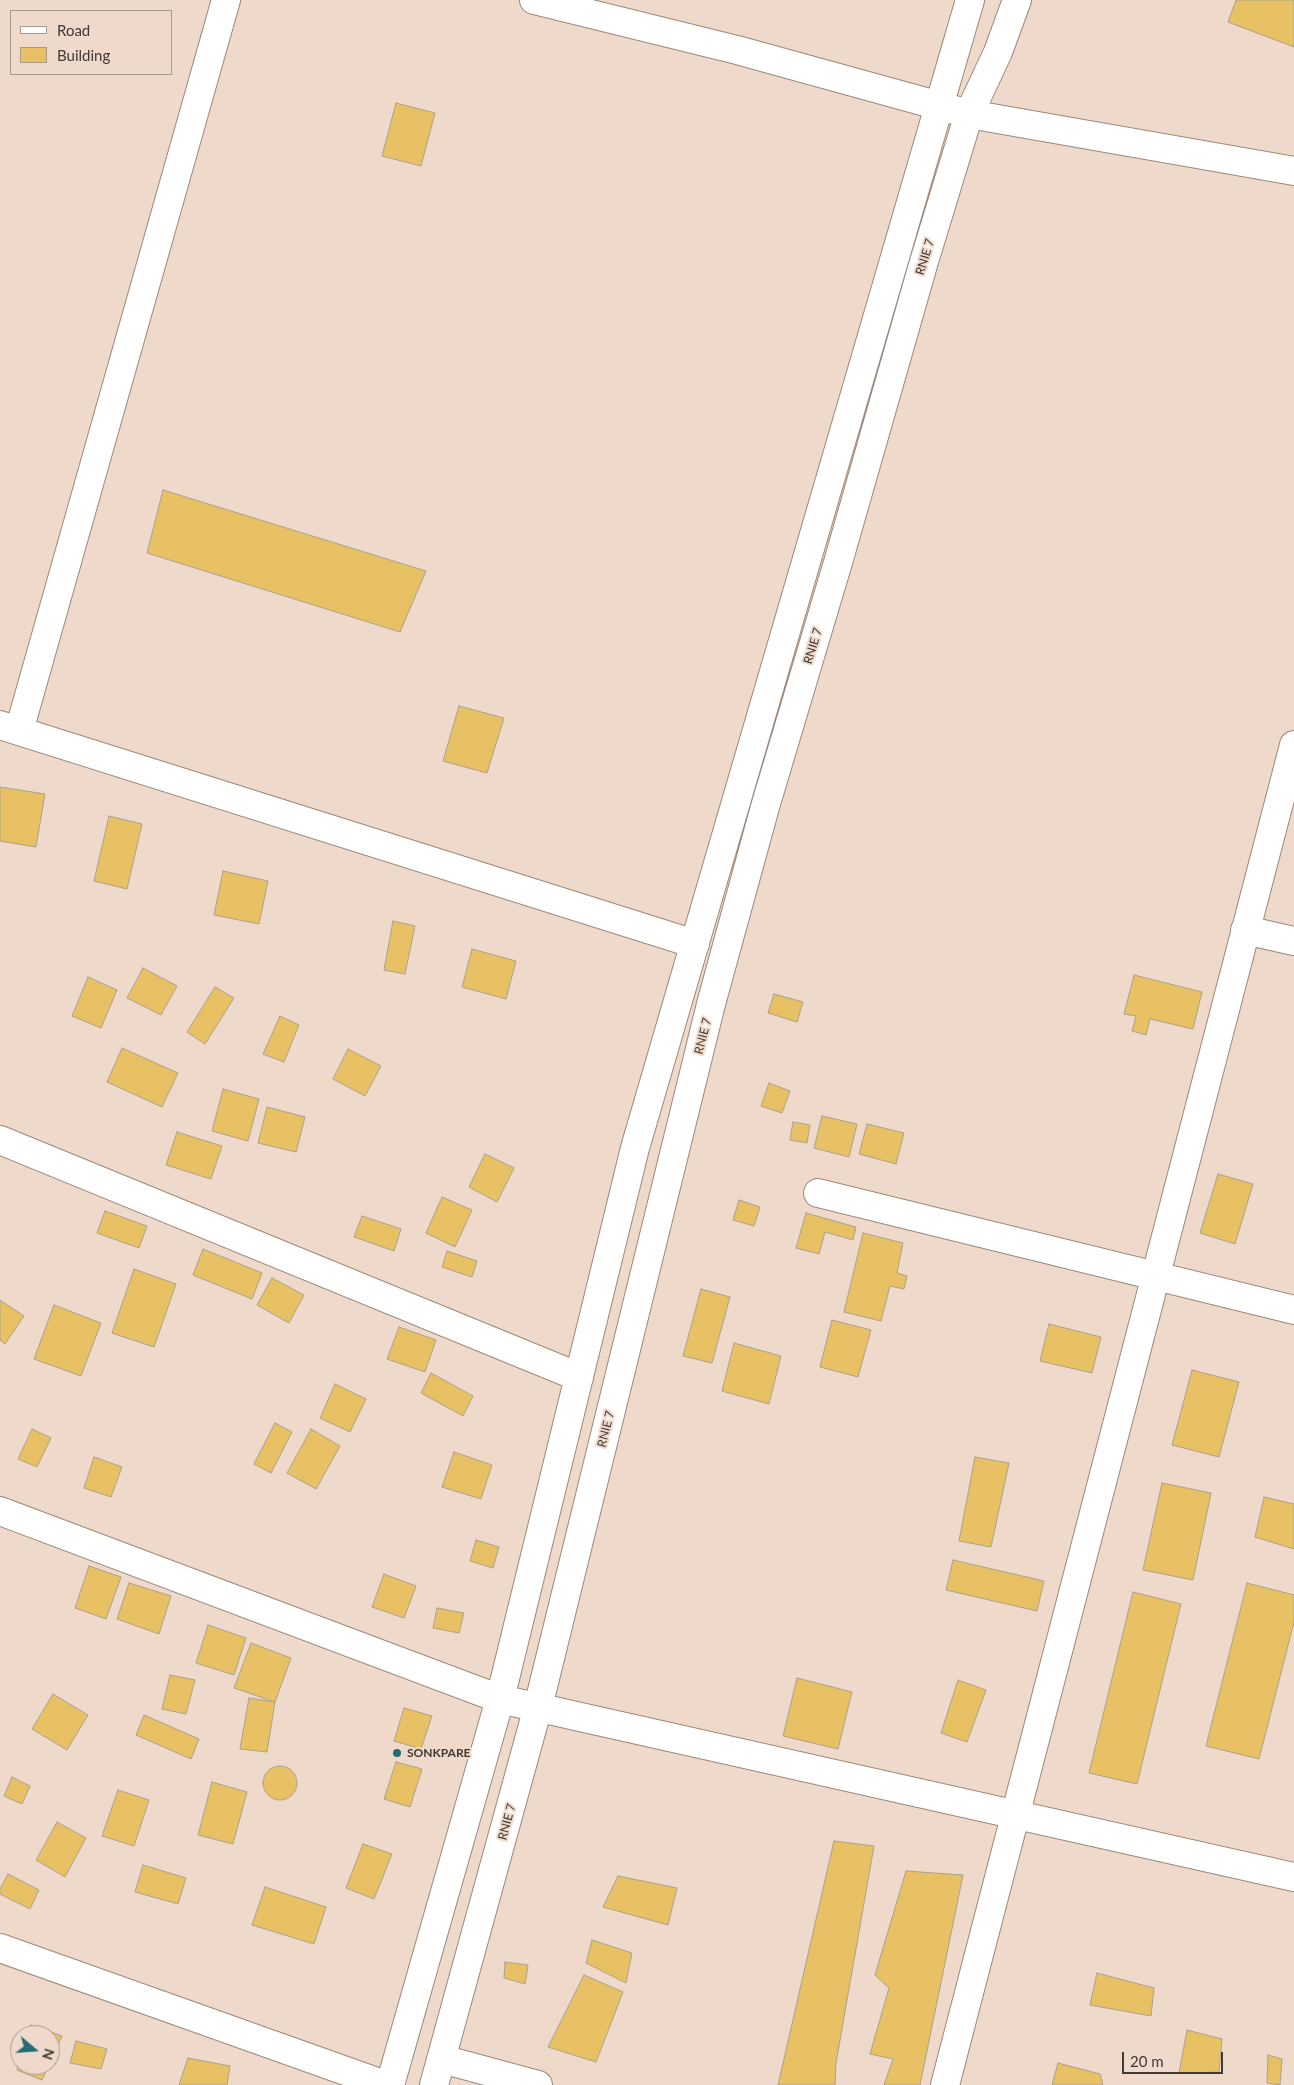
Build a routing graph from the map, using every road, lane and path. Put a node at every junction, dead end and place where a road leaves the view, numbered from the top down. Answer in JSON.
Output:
{"nodes":[{"id":1,"x":226,"y":0,"type":"edge"},
{"id":2,"x":534,"y":0,"type":"edge"},
{"id":3,"x":970,"y":0,"type":"edge"},
{"id":4,"x":1017,"y":0,"type":"edge"},
{"id":5,"x":940,"y":107,"type":"junction"},
{"id":6,"x":969,"y":114,"type":"junction"},
{"id":7,"x":1294,"y":172,"type":"edge"},
{"id":8,"x":10,"y":728,"type":"edge"},
{"id":9,"x":1294,"y":745,"type":"edge"},
{"id":10,"x":1245,"y":930,"type":"junction"},
{"id":11,"x":1294,"y":941,"type":"edge"},
{"id":12,"x":694,"y":944,"type":"junction"},
{"id":13,"x":0,"y":1140,"type":"edge"},
{"id":14,"x":818,"y":1192,"type":"dead end"},
{"id":15,"x":1155,"y":1276,"type":"junction"},
{"id":16,"x":1294,"y":1310,"type":"edge"},
{"id":17,"x":579,"y":1377,"type":"junction"},
{"id":18,"x":0,"y":1511,"type":"edge"},
{"id":19,"x":500,"y":1699,"type":"junction"},
{"id":20,"x":538,"y":1707,"type":"junction"},
{"id":21,"x":1014,"y":1816,"type":"junction"},
{"id":22,"x":1294,"y":1877,"type":"edge"},
{"id":23,"x":0,"y":1948,"type":"edge"},
{"id":24,"x":442,"y":2059,"type":"junction"},
{"id":25,"x":384,"y":2085,"type":"edge"},
{"id":26,"x":390,"y":2085,"type":"edge"},
{"id":27,"x":434,"y":2085,"type":"edge"},
{"id":28,"x":538,"y":2085,"type":"edge"},
{"id":29,"x":945,"y":2085,"type":"edge"}],
"edges":[{"from":1,"to":8,"type":"street"},
{"from":2,"to":5,"type":"street"},
{"from":3,"to":5,"type":"street"},
{"from":4,"to":6,"type":"street","name":"RNIE 7","number":"RNIE 7"},
{"from":5,"to":6,"type":"street"},
{"from":5,"to":12,"type":"street"},
{"from":6,"to":7,"type":"street"},
{"from":6,"to":20,"type":"street","name":"RNIE 7","number":"RNIE 7"},
{"from":8,"to":12,"type":"street"},
{"from":9,"to":10,"type":"street"},
{"from":10,"to":11,"type":"street"},
{"from":10,"to":15,"type":"street"},
{"from":12,"to":17,"type":"street"},
{"from":13,"to":17,"type":"street"},
{"from":14,"to":15,"type":"street"},
{"from":15,"to":16,"type":"street"},
{"from":15,"to":21,"type":"street"},
{"from":17,"to":19,"type":"street"},
{"from":18,"to":19,"type":"street"},
{"from":19,"to":20,"type":"street"},
{"from":19,"to":26,"type":"street"},
{"from":20,"to":21,"type":"street"},
{"from":20,"to":24,"type":"street","name":"RNIE 7","number":"RNIE 7"},
{"from":21,"to":22,"type":"street"},
{"from":21,"to":29,"type":"street"},
{"from":23,"to":25,"type":"street"},
{"from":24,"to":27,"type":"street","name":"RNIE 7","number":"RNIE 7"},
{"from":24,"to":28,"type":"street"}]}
